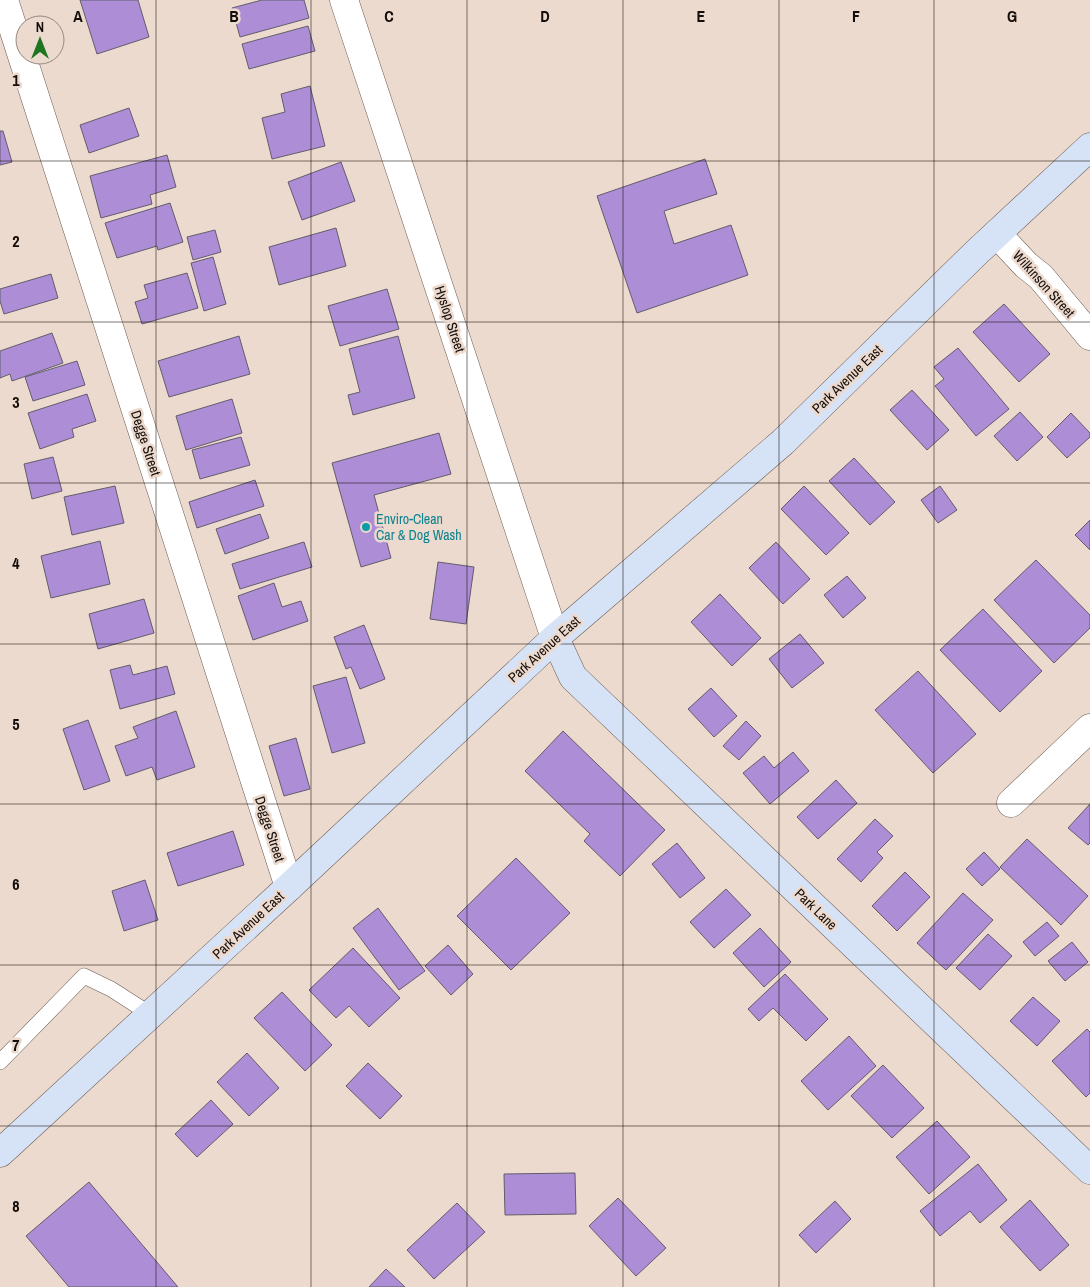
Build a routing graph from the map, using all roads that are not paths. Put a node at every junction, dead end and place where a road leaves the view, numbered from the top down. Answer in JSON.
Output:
{"nodes":[{"id":1,"x":4,"y":0,"type":"edge"},
{"id":2,"x":344,"y":0,"type":"edge"},
{"id":3,"x":1090,"y":147,"type":"edge"},
{"id":4,"x":997,"y":234,"type":"junction"},
{"id":5,"x":1090,"y":336,"type":"edge"},
{"id":6,"x":555,"y":638,"type":"junction"},
{"id":7,"x":1090,"y":728,"type":"edge"},
{"id":8,"x":1011,"y":803,"type":"dead end"},
{"id":9,"x":289,"y":887,"type":"junction"},
{"id":10,"x":150,"y":1014,"type":"junction"},
{"id":11,"x":0,"y":1062,"type":"edge"},
{"id":12,"x":0,"y":1153,"type":"edge"},
{"id":13,"x":1090,"y":1170,"type":"edge"}],
"edges":[{"from":1,"to":9,"type":"street","name":"Degge Street"},
{"from":2,"to":6,"type":"street","name":"Hyslop Street"},
{"from":3,"to":4,"type":"main road","name":"Park Avenue East"},
{"from":4,"to":5,"type":"street","name":"Wilkinson Street"},
{"from":4,"to":6,"type":"main road","name":"Park Avenue East"},
{"from":6,"to":9,"type":"main road","name":"Park Avenue East"},
{"from":6,"to":13,"type":"main road","name":"Park Lane"},
{"from":7,"to":8,"type":"street"},
{"from":9,"to":10,"type":"main road","name":"Park Avenue East"},
{"from":10,"to":11,"type":"lane"},
{"from":10,"to":12,"type":"main road","name":"Park Avenue East"}]}
